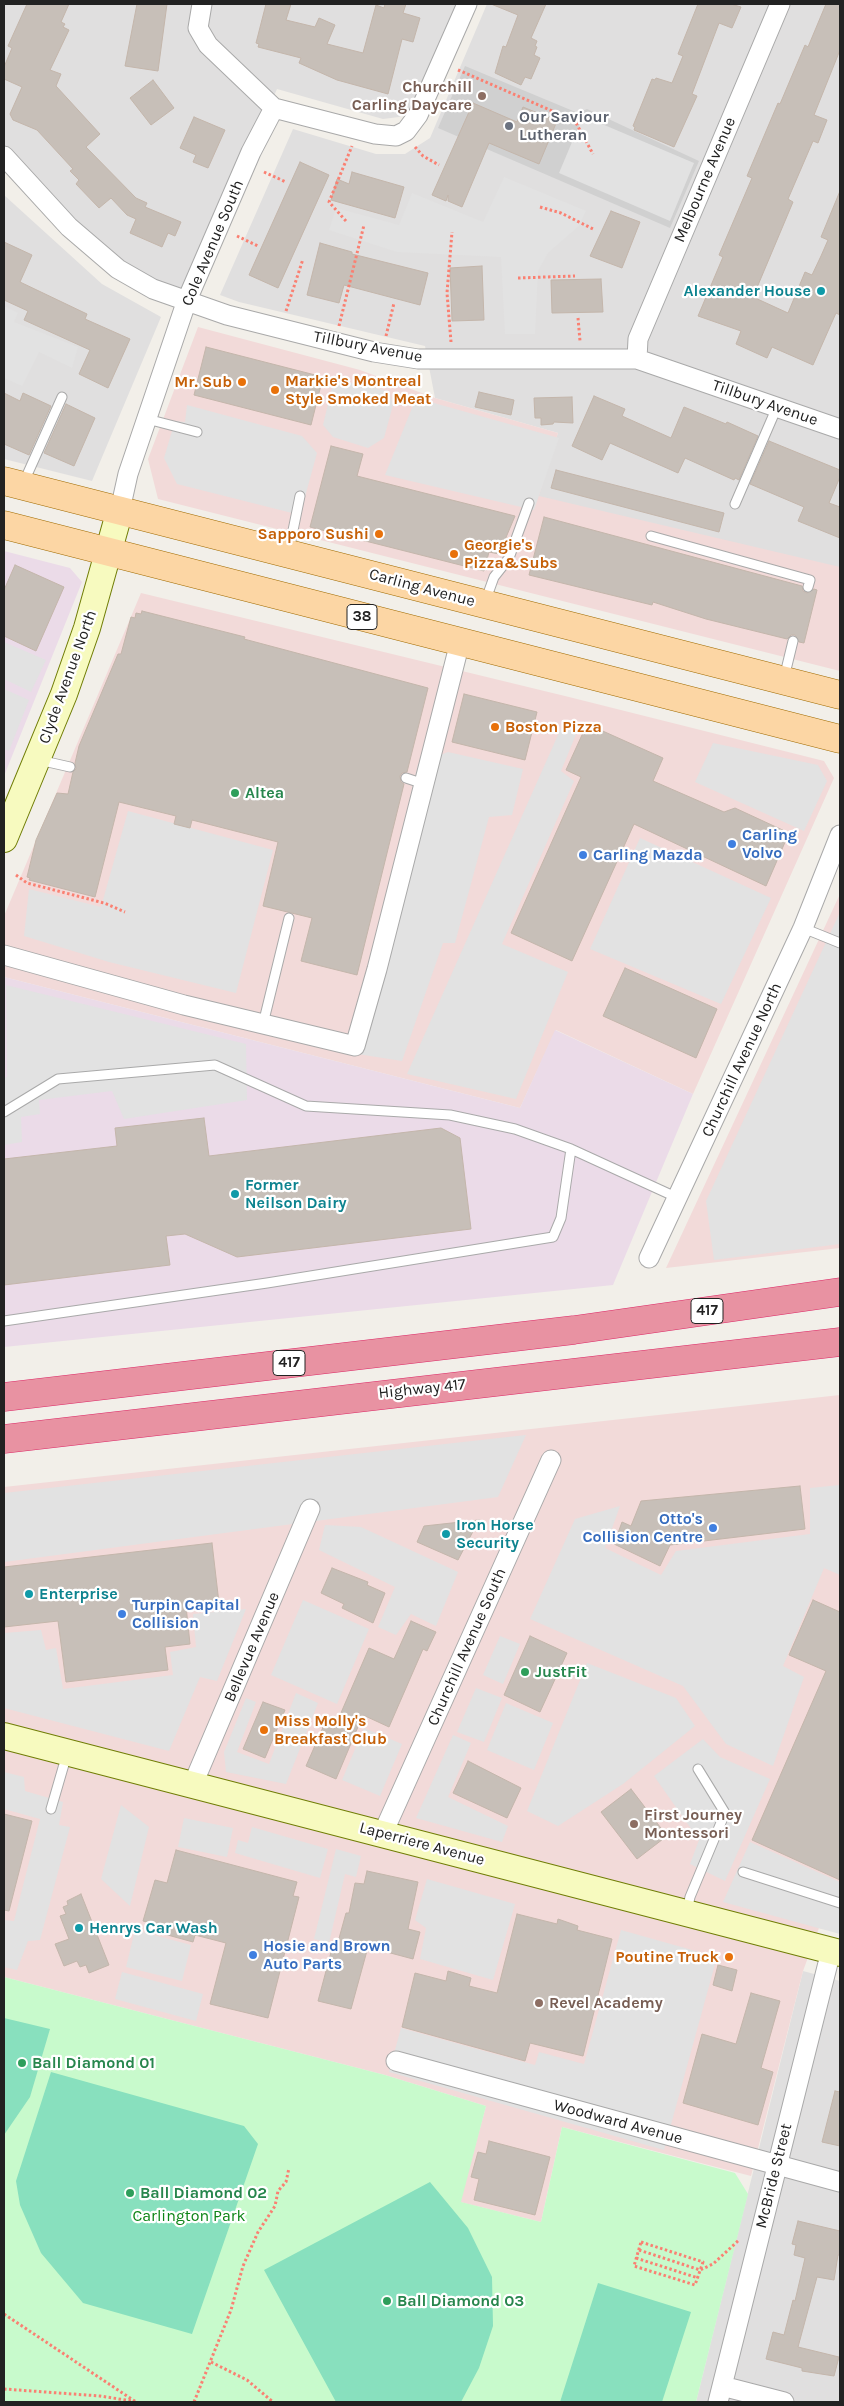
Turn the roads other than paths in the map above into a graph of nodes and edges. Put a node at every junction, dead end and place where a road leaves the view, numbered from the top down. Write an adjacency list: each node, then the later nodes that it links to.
1 (202, 4): 4 (street)
2 (467, 4): 4 (street)
3 (780, 4): 7 (street, Melbourne Avenue)
4 (274, 108): 6 (street, Cole Avenue South)
5 (4, 156): 6 (street, Tillbury Avenue)
6 (187, 300): 7 (street, Tillbury Avenue); 10 (street, Cole Avenue South)
7 (637, 359): 9 (street, Tillbury Avenue)
8 (62, 397): 13 (lane)
9 (777, 407): 11 (street, Tillbury Avenue); 16 (lane)
10 (147, 419): 12 (lane); 17 (street, Cole Avenue South)
11 (838, 422)
12 (197, 432)
13 (13, 483): 17 (main road, Carling Avenue)
14 (300, 496): 21 (lane)
15 (529, 503): 23 (lane)
16 (736, 504)
17 (120, 510): 20 (street, Clyde Avenue North); 21 (main road, Carling Avenue)
18 (4, 525): 20 (main road, 38)
19 (651, 536): 22 (lane)
20 (109, 552): 25 (main road, 38); 29 (street, Clyde Avenue North)
21 (288, 554): 23 (main road, Carling Avenue)
22 (808, 587)
23 (484, 604): 26 (main road, Carling Avenue)
24 (793, 641): 26 (lane)
25 (460, 642): 28 (main road, 38); 32 (street)
26 (783, 680): 27 (main road, Carling Avenue)
27 (840, 695)
28 (840, 739)
29 (37, 759): 30 (lane); 34 (street, Clyde Avenue North)
30 (70, 767)
31 (406, 778): 32 (lane)
32 (424, 784): 40 (street)
33 (840, 835): 35 (street, Churchill Avenue North)
34 (4, 839)
35 (836, 854): 37 (street, Churchill Avenue North)
36 (289, 918): 40 (lane)
37 (803, 928): 38 (lane); 43 (street, Churchill Avenue North)
38 (840, 943)
39 (4, 955): 40 (street)
40 (263, 1024)
41 (4, 1112): 42 (lane)
42 (571, 1149): 43 (lane); 46 (lane)
43 (678, 1198): 44 (street, Churchill Avenue North)
44 (649, 1258)
45 (840, 1292): 48 (highway, 417)
46 (4, 1321)
47 (840, 1342): 49 (highway, Highway 417)
48 (4, 1397)
49 (4, 1439)
50 (551, 1460): 57 (street, Churchill Avenue South)
51 (310, 1510): 55 (street, Bellevue Avenue)
52 (4, 1736): 53 (street, Laperriere Avenue)
53 (67, 1752): 55 (street, Laperriere Avenue); 56 (lane)
54 (698, 1769): 60 (lane)
55 (193, 1784): 57 (street, Laperriere Avenue)
56 (51, 1809)
57 (383, 1833): 60 (street, Laperriere Avenue)
58 (743, 1872): 59 (lane)
59 (840, 1903)
60 (686, 1913): 61 (street, Laperriere Avenue)
61 (836, 1952): 63 (street, McBride Street)
62 (396, 2061): 63 (street, Woodward Avenue)
63 (776, 2165): 64 (street, Woodward Avenue); 65 (street, McBride Street)
64 (839, 2182)
65 (720, 2394): 66 (street)
66 (782, 2402)

